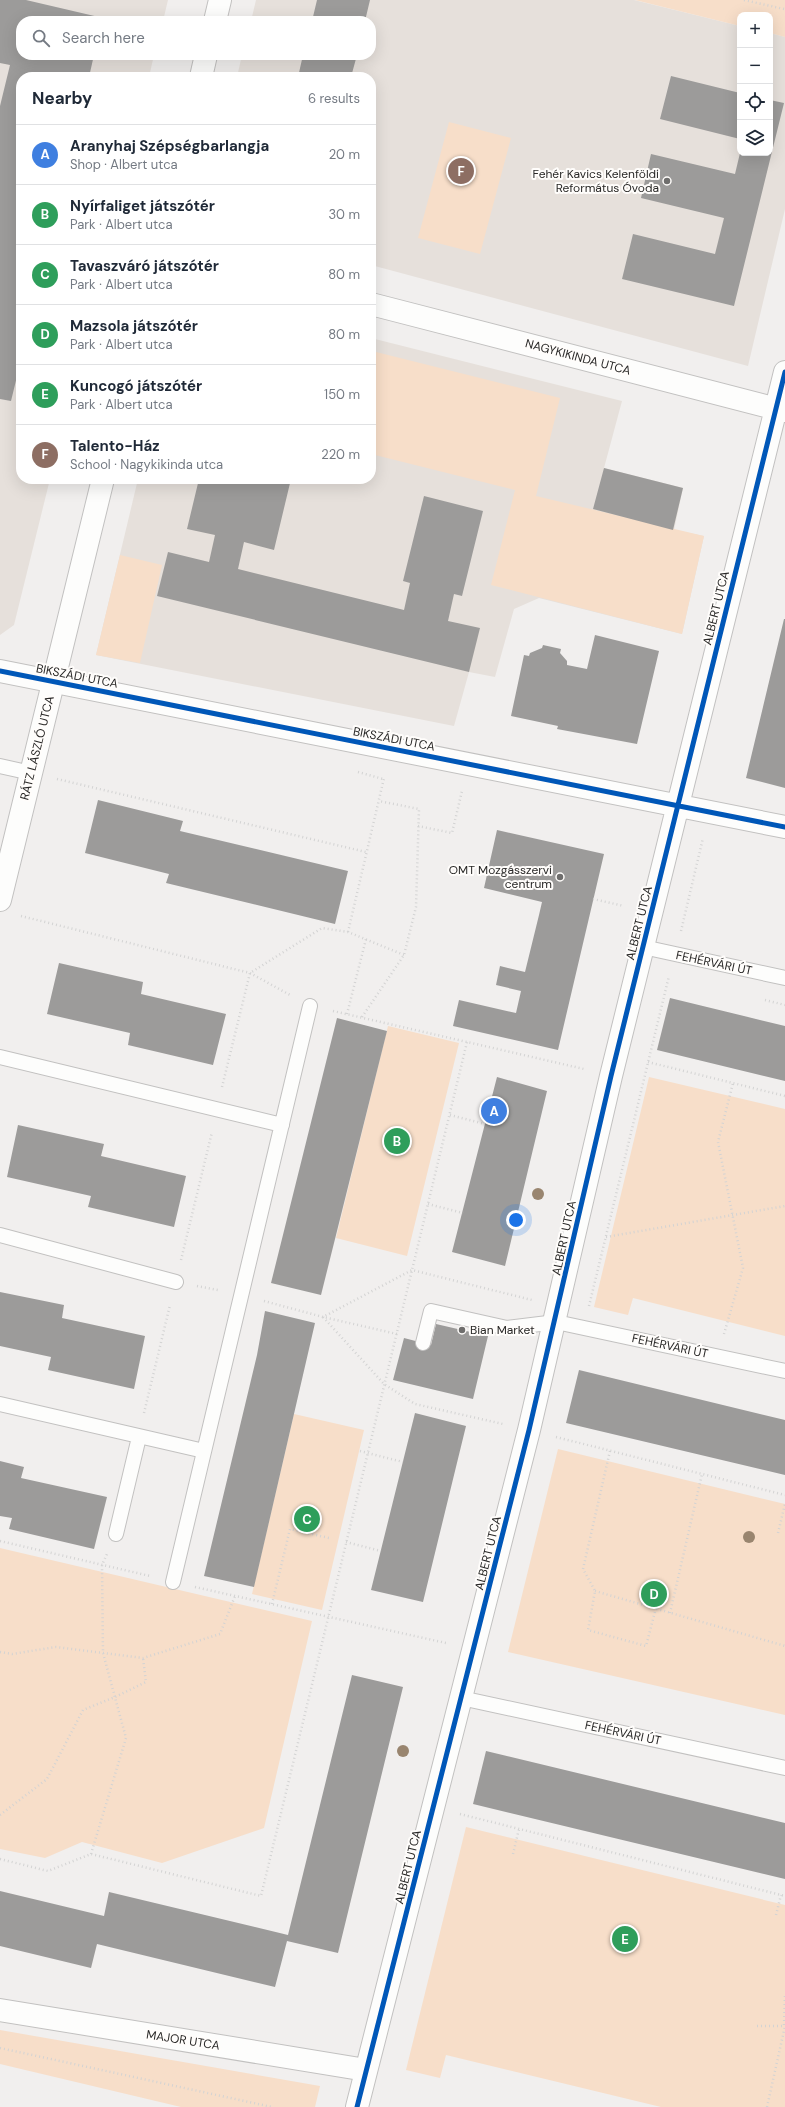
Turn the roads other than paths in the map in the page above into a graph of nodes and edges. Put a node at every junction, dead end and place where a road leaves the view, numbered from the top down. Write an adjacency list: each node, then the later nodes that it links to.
1 (220, 0): 2 (street)
2 (216, 16)
3 (205, 60): 4 (street)
4 (202, 72)
5 (376, 305): 7 (street, NAGYKIKINDA UTCA)
6 (785, 372): 7 (street, ALBERT UTCA)
7 (781, 410): 13 (street, ALBERT UTCA)
8 (102, 484): 10 (street, RÁTZ LÁSZLÓ UTCA)
9 (0, 671): 10 (street, BIKSZÁDI UTCA)
10 (53, 681): 12 (street, RÁTZ LÁSZLÓ UTCA); 13 (street, BIKSZÁDI UTCA)
11 (0, 766): 12 (lane)
12 (31, 773): 15 (street, RÁTZ LÁSZLÓ UTCA)
13 (677, 807): 14 (street, BIKSZÁDI UTCA); 16 (street, ALBERT UTCA)
14 (785, 827)
15 (0, 900)
16 (643, 947): 17 (lane, FEHÉRVÁRI ÚT); 23 (street, ALBERT UTCA)
17 (785, 978)
18 (310, 1006): 20 (lane)
19 (0, 1057): 20 (lane)
20 (282, 1125): 28 (lane)
21 (0, 1236): 22 (lane)
22 (176, 1282)
23 (556, 1322): 24 (lane, FEHÉRVÁRI ÚT); 25 (lane, FEHÉRVÁRI ÚT); 31 (street, ALBERT UTCA)
24 (423, 1343)
25 (785, 1371)
26 (0, 1404): 27 (lane)
27 (139, 1437): 28 (lane); 29 (lane)
28 (204, 1451): 30 (lane)
29 (116, 1534)
30 (173, 1582)
31 (461, 1698): 32 (lane, FEHÉRVÁRI ÚT); 34 (street, ALBERT UTCA)
32 (785, 1768)
33 (0, 2010): 34 (street, MAJOR UTCA)
34 (366, 2070): 35 (street, ALBERT UTCA)
35 (357, 2107)

